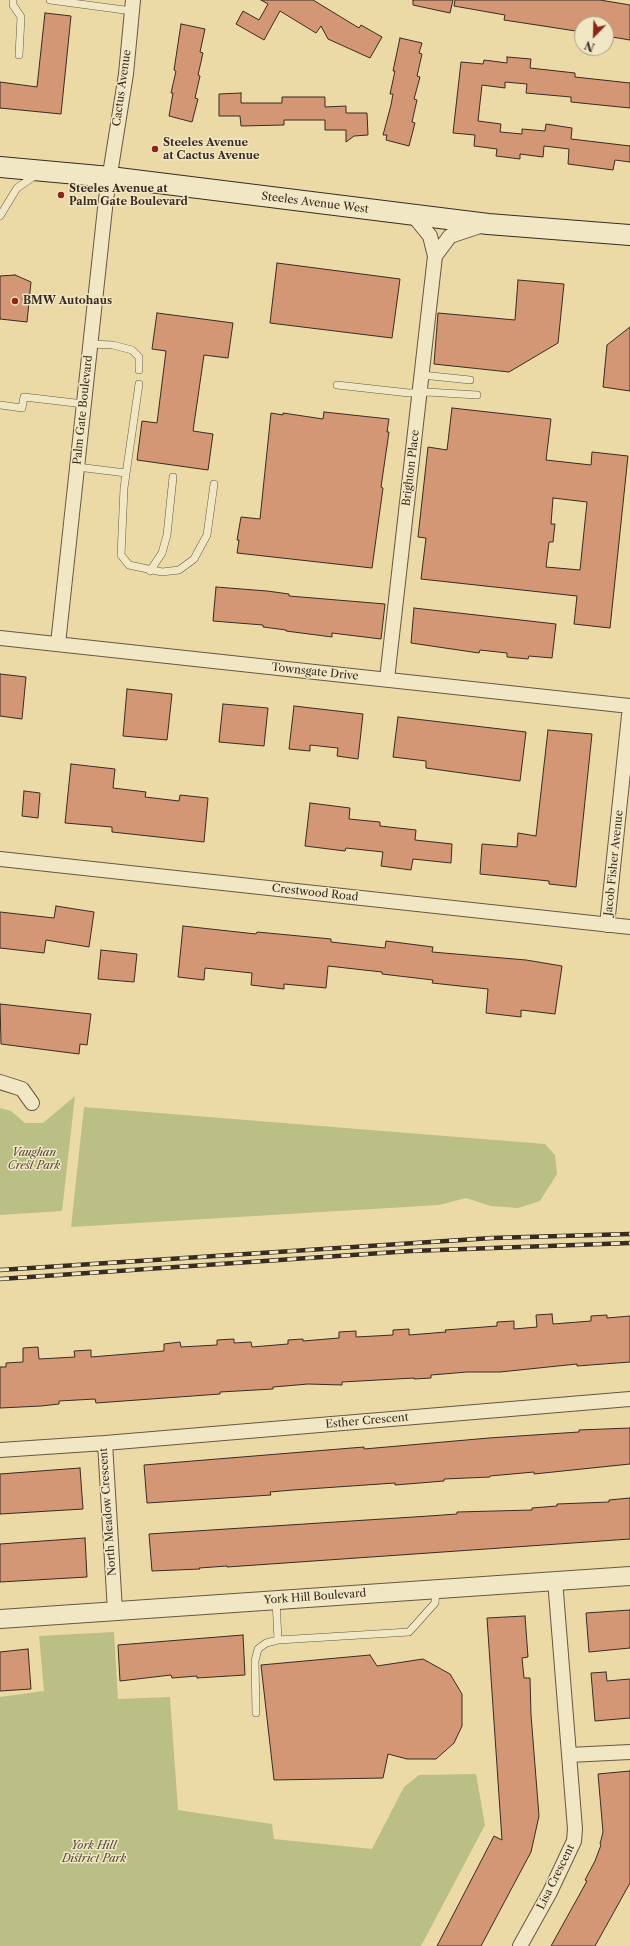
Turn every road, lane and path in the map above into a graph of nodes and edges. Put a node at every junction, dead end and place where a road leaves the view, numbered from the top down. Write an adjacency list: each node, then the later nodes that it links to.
1 (13, 0): 4 (lane)
2 (50, 0): 3 (lane)
3 (133, 5): 7 (street, Cactus Avenue)
4 (19, 55)
5 (0, 167): 6 (main road, Steeles Avenue West)
6 (44, 171): 7 (main road, Steeles Avenue West); 9 (lane)
7 (110, 176): 8 (main road, Steeles Avenue West); 13 (street, Palm Gate Boulevard)
8 (413, 215): 10 (main road, Steeles Avenue West); 12 (street, Brighton Place)
9 (0, 216)
10 (488, 224): 11 (main road, Steeles Avenue West); 12 (street)
11 (630, 235)
12 (435, 256): 15 (street, Brighton Place)
13 (90, 344): 14 (lane); 21 (street, Palm Gate Boulevard)
14 (139, 370)
15 (422, 375): 16 (lane); 19 (street, Brighton Place)
16 (470, 380)
17 (138, 384): 24 (lane)
18 (338, 385): 19 (lane)
19 (420, 392): 20 (lane); 30 (street, Brighton Place)
20 (477, 395)
21 (84, 404): 22 (lane); 23 (street, Palm Gate Boulevard)
22 (0, 405)
23 (77, 467): 24 (lane); 29 (street, Palm Gate Boulevard)
24 (126, 473): 27 (lane)
25 (172, 477): 27 (lane)
26 (214, 484): 27 (lane)
27 (150, 571)
28 (0, 638): 29 (street, Townsgate Drive)
29 (58, 644): 30 (street, Townsgate Drive)
30 (387, 680): 31 (street, Townsgate Drive)
31 (630, 706): 33 (street, Jacob Fisher Avenue)
32 (0, 859): 33 (street, Crestwood Road)
33 (607, 925): 34 (street, Crestwood Road)
34 (630, 927)
35 (0, 1082): 36 (street)
36 (32, 1103)
37 (630, 1399): 38 (street, Esther Crescent)
38 (105, 1443): 39 (street, North Meadow Crescent); 44 (street, North Meadow Crescent)
39 (0, 1450)
40 (630, 1576): 41 (street, York Hill Boulevard)
41 (555, 1580): 42 (street, York Hill Boulevard); 49 (street, Lisa Crescent)
42 (436, 1588): 43 (street, York Hill Boulevard); 46 (lane)
43 (276, 1600): 44 (street, York Hill Boulevard); 46 (lane)
44 (115, 1611): 45 (street, York Hill Boulevard)
45 (0, 1619)
46 (278, 1640): 47 (lane)
47 (256, 1713)
48 (630, 1752): 49 (street)
49 (569, 1755): 50 (street, Lisa Crescent)
50 (520, 1946)

